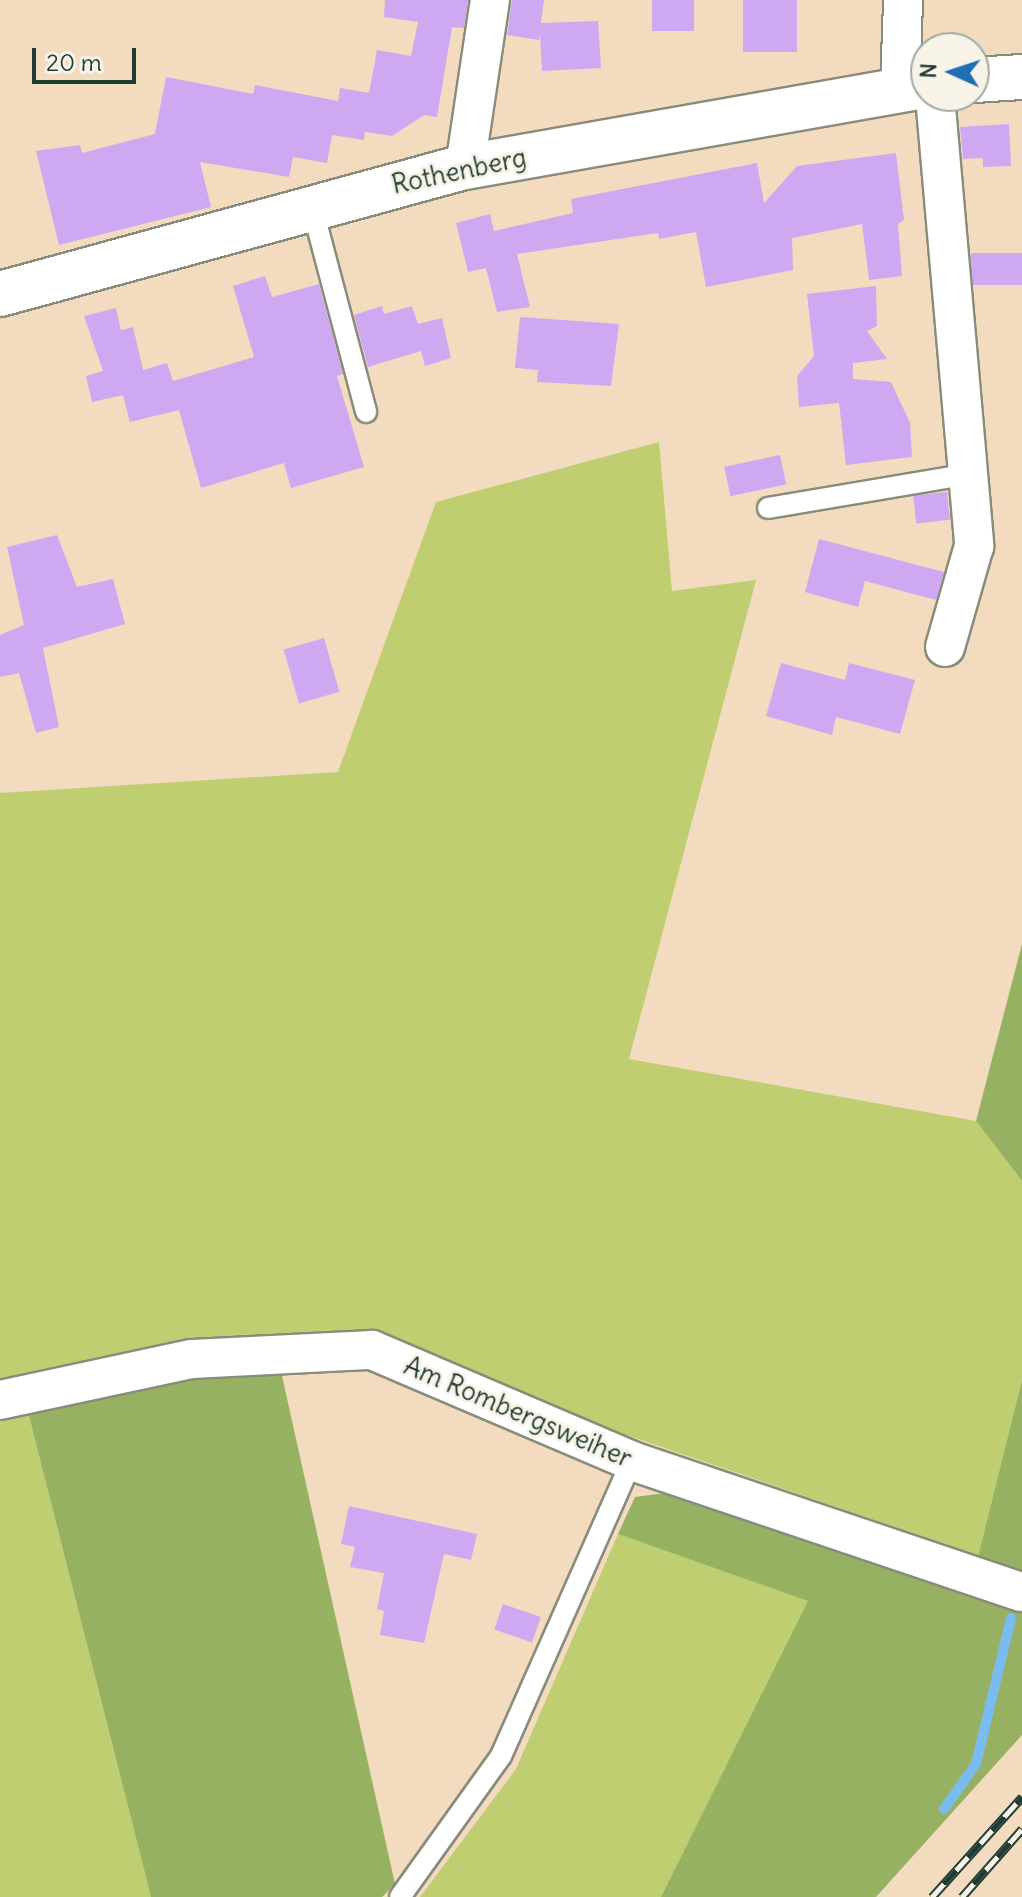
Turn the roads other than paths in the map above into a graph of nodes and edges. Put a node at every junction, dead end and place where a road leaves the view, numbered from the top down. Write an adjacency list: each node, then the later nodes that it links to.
1 (490, 0): 8 (street)
2 (903, 0): 3 (street)
3 (910, 37)
4 (1022, 77): 5 (street)
5 (990, 79)
6 (910, 92): 8 (street, Rothenberg)
7 (923, 112): 12 (street)
8 (465, 167): 9 (street, Rothenberg)
9 (312, 207): 10 (street, Rothenberg); 11 (lane)
10 (0, 294)
11 (366, 412)
12 (969, 474): 13 (lane); 14 (street)
13 (768, 508)
14 (945, 647)
15 (0, 1400): 16 (street, Am Rombergsweiher)
16 (632, 1461): 17 (street, Am Rombergsweiher); 18 (lane)
17 (1022, 1592)
18 (400, 1897)

